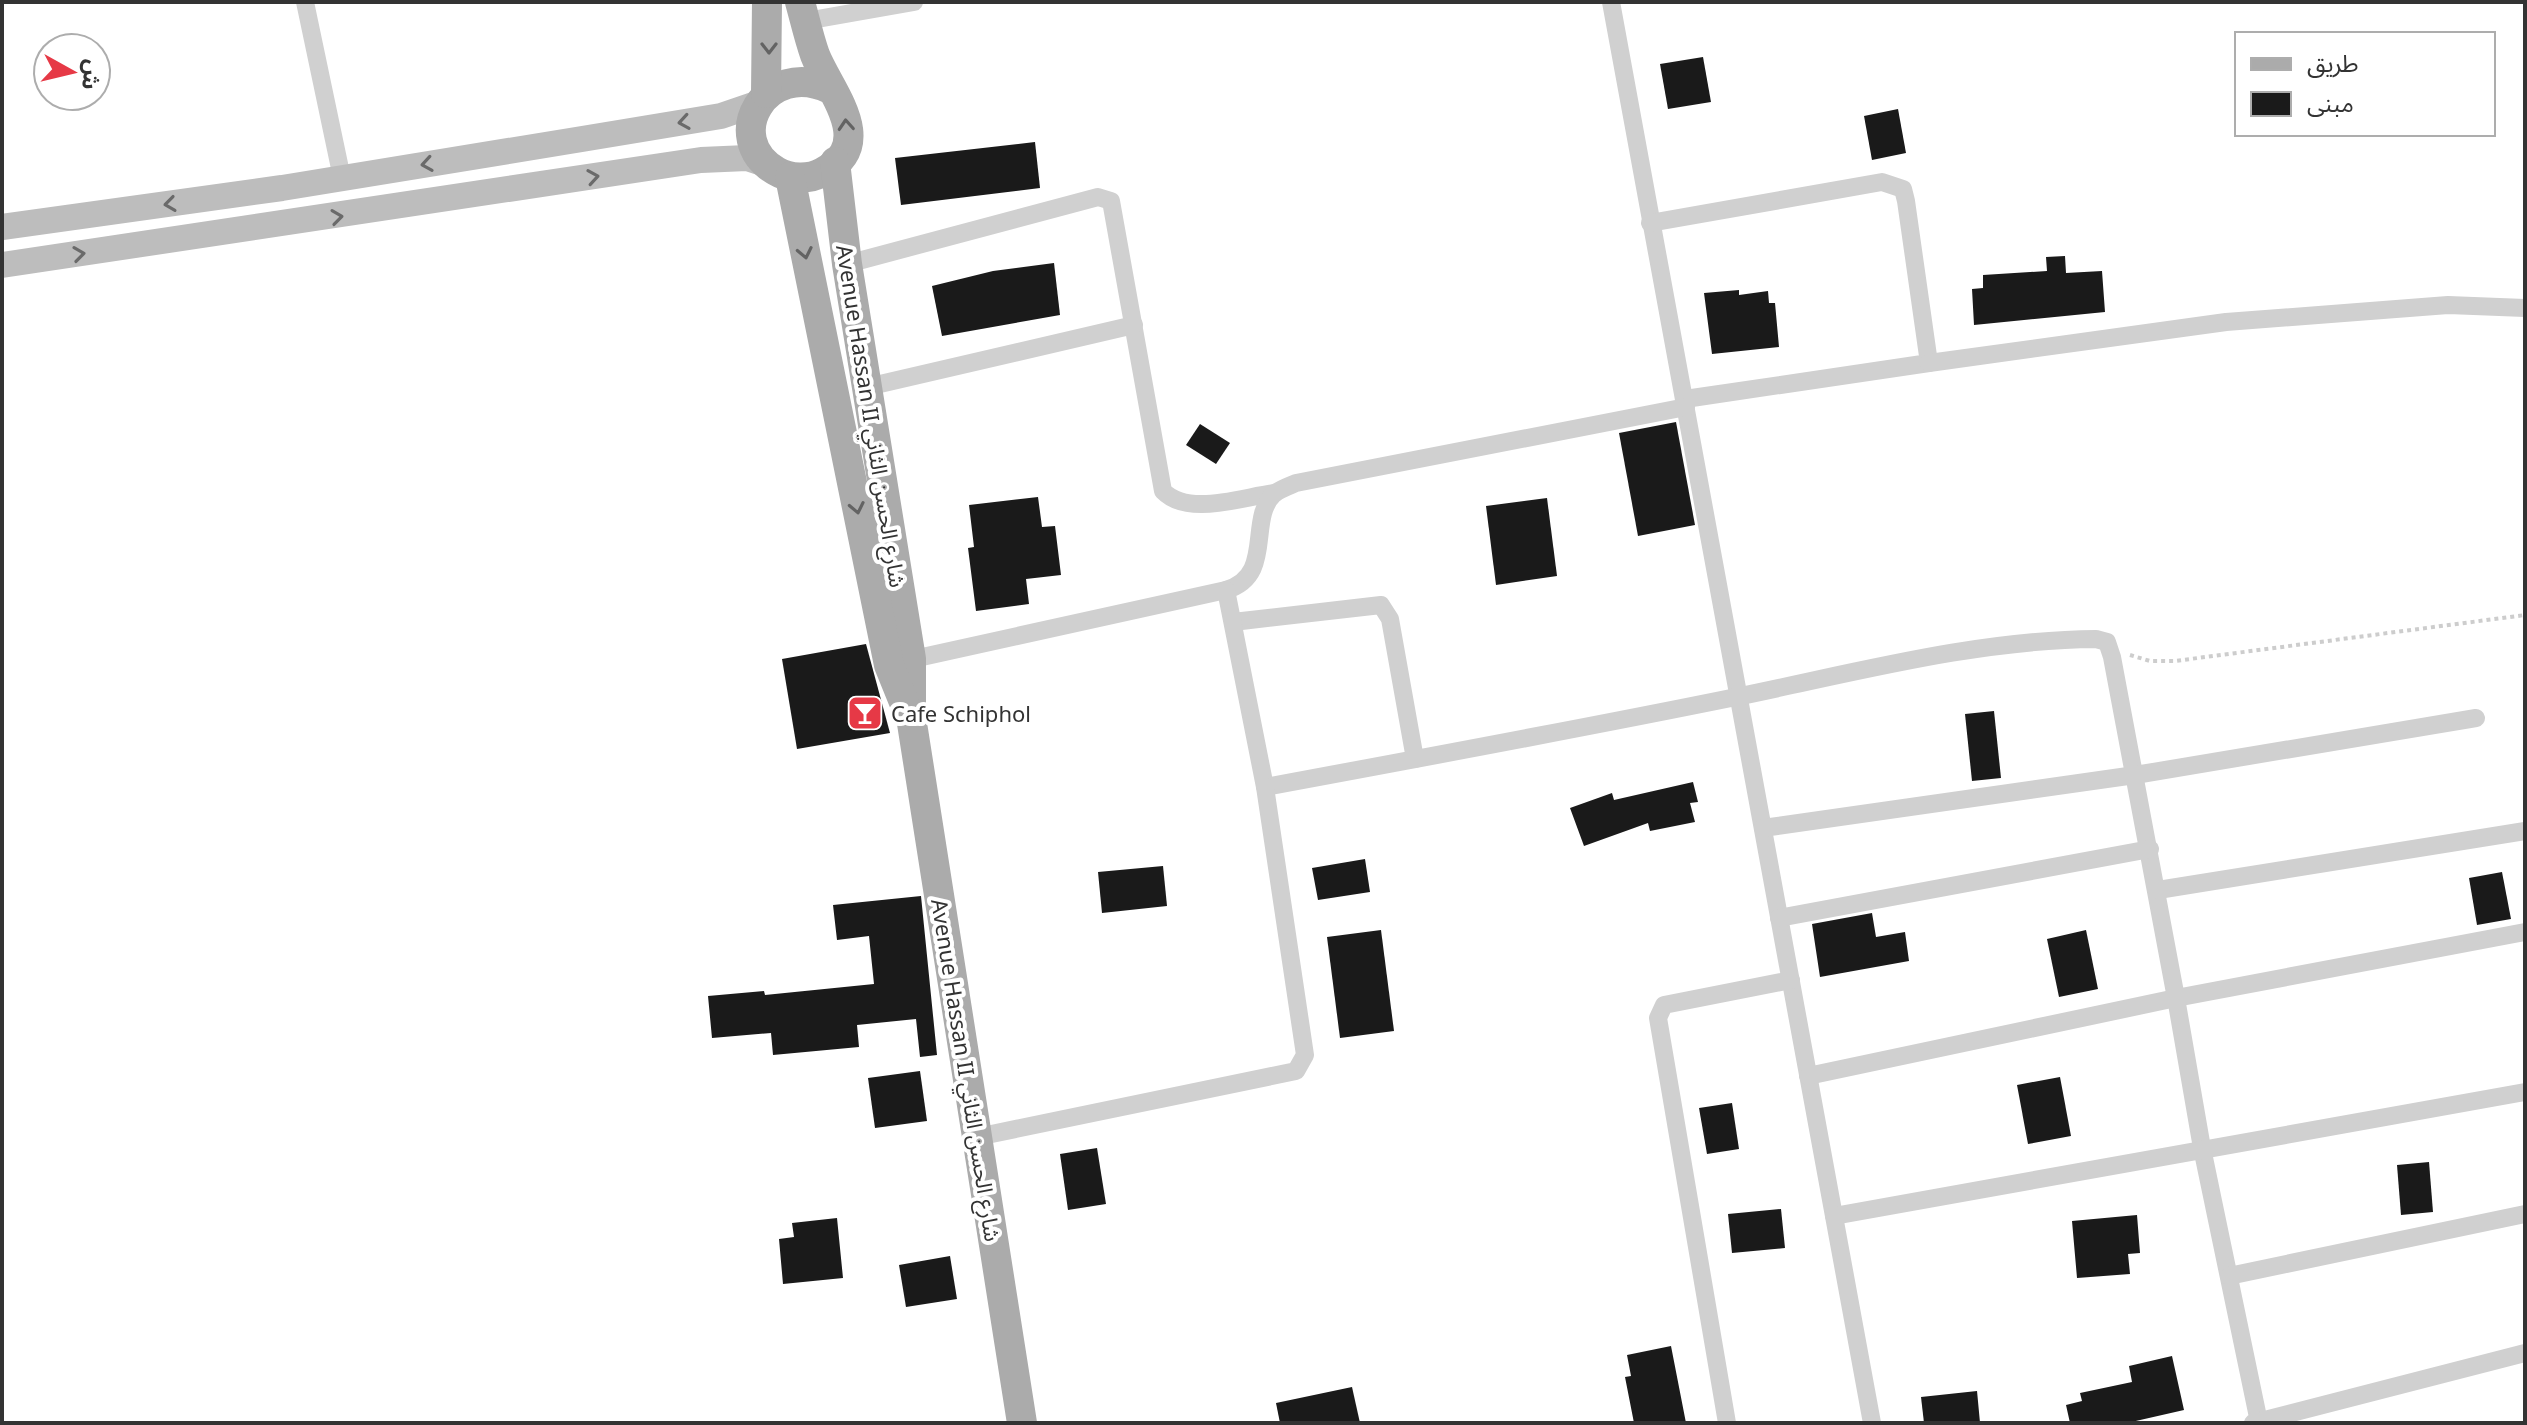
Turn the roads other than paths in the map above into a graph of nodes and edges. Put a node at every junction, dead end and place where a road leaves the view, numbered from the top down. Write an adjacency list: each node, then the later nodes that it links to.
1 (305, 2): 10 (street)
2 (767, 2): 7 (main road, one-way to 7)
3 (914, 2): 5 (street)
4 (1611, 2): 11 (street)
5 (803, 12): 6 (main road)
6 (830, 89): 7 (main road); 8 (main road, one-way to 6)
7 (762, 98): 9 (main road); 10 (street, one-way to 10)
8 (835, 162): 9 (main road); 13 (main road, Avenue Hassan II شارع الحسن الثاني)
9 (779, 171): 14 (street, one-way to 9); 23 (main road, Avenue Hassan II شارع الحسن الثاني, one-way to 23)
10 (342, 178): 12 (street, one-way to 12)
11 (1650, 223): 17 (street); 19 (street)
12 (2, 227)
13 (847, 264): 16 (street); 18 (main road, Avenue Hassan II شارع الحسن الثاني)
14 (2, 265)
15 (2525, 308): 17 (street)
16 (1134, 325): 18 (street); 20 (street)
17 (1929, 363): 19 (street)
18 (867, 387): 23 (main road, Avenue Hassan II شارع الحسن الثاني)
19 (1685, 403): 20 (street); 24 (street)
20 (1275, 493): 21 (street)
21 (1226, 590): 22 (street); 23 (street)
22 (1233, 622): 26 (street); 28 (street)
23 (900, 662): 39 (main road, Avenue Hassan II شارع الحسن الثاني)
24 (1739, 696): 26 (street); 27 (street); 29 (street)
25 (2476, 718): 27 (street)
26 (1415, 759): 28 (street)
27 (2135, 775): 29 (street); 31 (street)
28 (1265, 787): 39 (street)
29 (1763, 828): 33 (street)
30 (2525, 831): 32 (street)
31 (2150, 849): 32 (street); 33 (street)
32 (2158, 890): 36 (street)
33 (1779, 918): 35 (street)
34 (2525, 932): 36 (street)
35 (1791, 980): 37 (street); 47 (street)
36 (2176, 998): 37 (street); 40 (street)
37 (1808, 1076): 42 (street)
38 (2525, 1092): 40 (street)
39 (977, 1137): 46 (main road, Avenue Hassan II شارع الحسن الثاني)
40 (2202, 1148): 42 (street); 43 (street)
41 (2525, 1214): 43 (street)
42 (1834, 1216): 48 (street)
43 (2229, 1276): 45 (street)
44 (2525, 1353): 45 (street)
45 (2256, 1422)
46 (1022, 1423)
47 (1727, 1423)
48 (1872, 1423)

